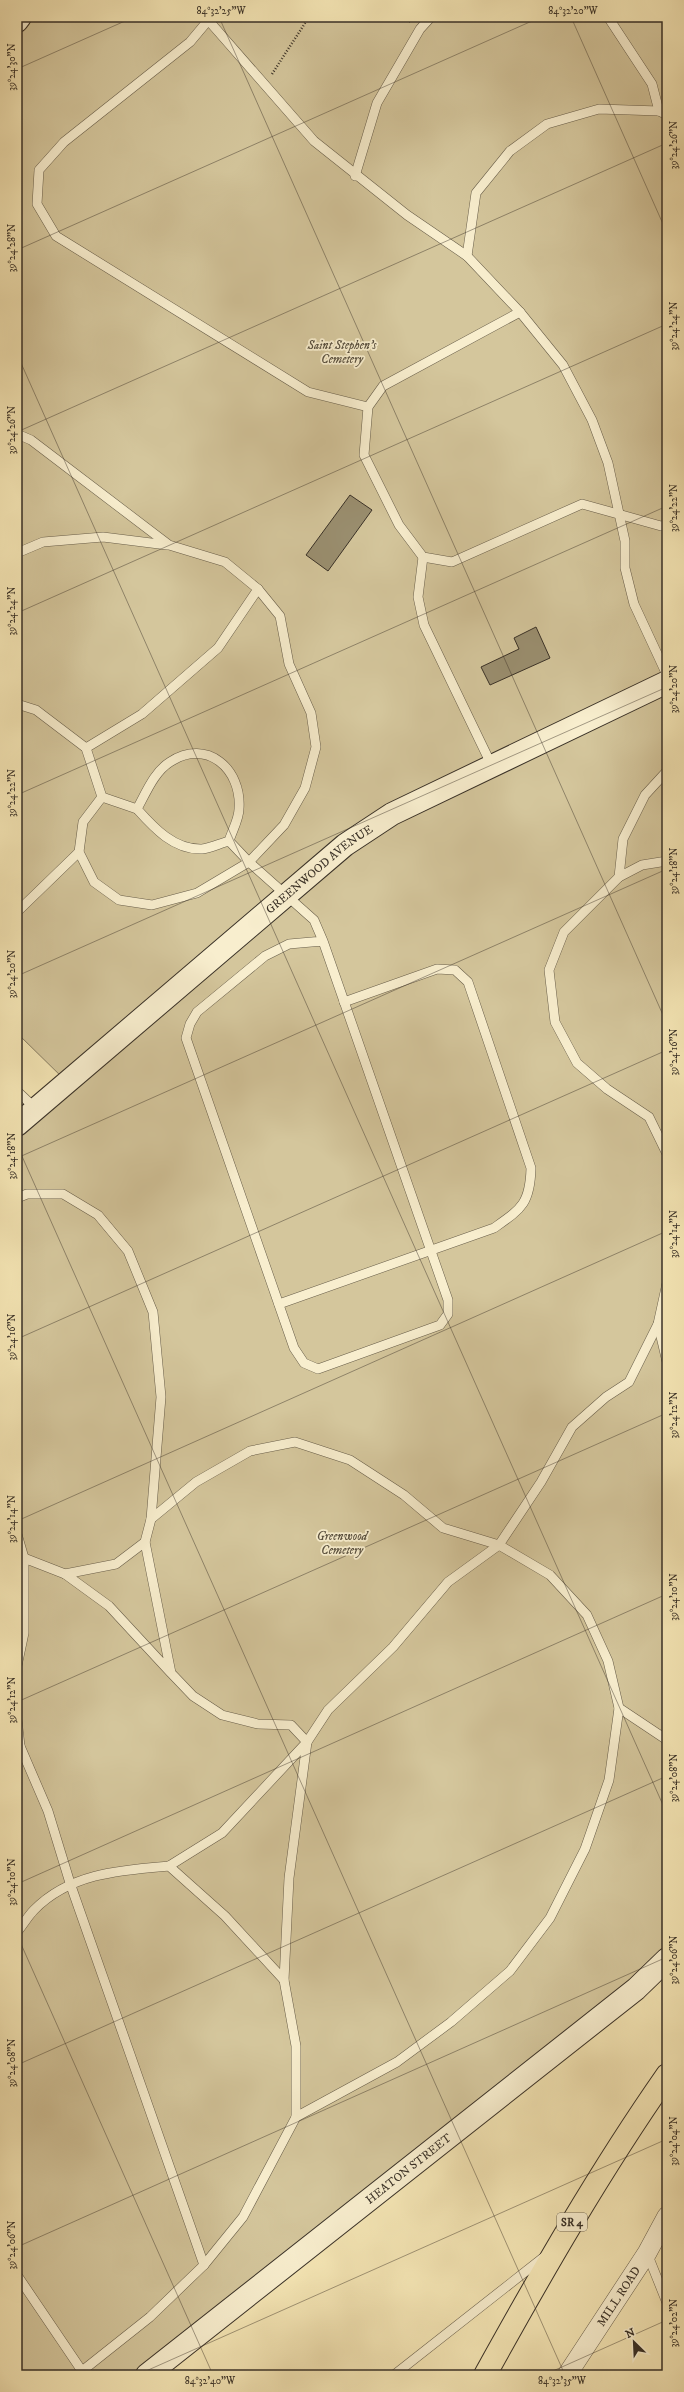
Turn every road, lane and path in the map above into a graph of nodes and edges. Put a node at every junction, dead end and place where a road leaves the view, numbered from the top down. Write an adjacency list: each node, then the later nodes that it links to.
1 (20, 17): 6 (street)
2 (309, 17): 7 (path)
3 (431, 17): 9 (lane)
4 (608, 17): 8 (lane)
5 (210, 19): 7 (lane); 12 (lane)
6 (17, 21)
7 (265, 84): 9 (lane)
8 (663, 113): 10 (lane)
9 (356, 176): 10 (lane)
10 (467, 256): 11 (lane)
11 (520, 312): 12 (lane); 14 (lane)
12 (368, 407): 18 (lane)
13 (17, 434): 16 (lane)
14 (619, 514): 15 (lane); 18 (lane); 20 (lane)
15 (667, 525)
16 (169, 545): 17 (lane); 19 (lane)
17 (17, 553)
18 (423, 557): 24 (lane)
19 (258, 589): 23 (lane); 31 (lane)
20 (667, 675)
21 (667, 682): 24 (street, GREENWOOD AVENUE)
22 (17, 704): 23 (lane)
23 (86, 748): 26 (lane)
24 (492, 766): 33 (street, GREENWOOD AVENUE)
25 (667, 771): 32 (lane)
26 (102, 797): 27 (lane); 29 (lane)
27 (137, 809): 28 (lane); 28 (lane)
28 (229, 841): 31 (lane)
29 (79, 852): 31 (lane); 34 (lane)
30 (667, 861): 32 (lane)
31 (249, 862): 33 (lane)
32 (619, 877): 40 (lane)
33 (287, 895): 35 (lane); 38 (street, GREENWOOD AVENUE)
34 (19, 909)
35 (323, 942): 36 (lane); 44 (lane)
36 (344, 1002): 42 (lane); 42 (lane)
37 (17, 1091): 38 (lane)
38 (36, 1109): 39 (street, GREENWOOD AVENUE)
39 (17, 1125)
40 (667, 1154)
41 (17, 1198): 47 (lane)
42 (431, 1250): 44 (lane); 44 (lane)
43 (667, 1283): 45 (lane)
44 (279, 1304)
45 (658, 1324): 46 (lane); 50 (lane)
46 (667, 1362)
47 (151, 1519): 49 (lane); 50 (lane)
48 (17, 1534): 51 (lane)
49 (145, 1542): 52 (lane); 54 (lane)
50 (499, 1545): 55 (lane); 58 (lane)
51 (24, 1558): 52 (lane); 53 (lane)
52 (65, 1574): 54 (lane)
53 (17, 1666)
54 (171, 1673): 58 (lane)
55 (620, 1708): 57 (lane); 66 (lane)
56 (17, 1719): 59 (lane)
57 (667, 1740)
58 (307, 1742): 60 (lane); 64 (lane)
59 (18, 1746): 61 (lane)
60 (169, 1866): 61 (lane); 64 (lane)
61 (70, 1883): 62 (lane); 70 (lane)
62 (17, 1932)
63 (667, 1959): 74 (street, HEATON STREET)
64 (284, 1980): 66 (lane)
65 (667, 2075): 68 (highway, SR 4)
66 (296, 2117): 70 (lane)
67 (667, 2216): 69 (street, MILL ROAD)
68 (556, 2248): 75 (lane); 76 (highway, SR 4)
69 (647, 2253): 72 (lane); 77 (street, MILL ROAD)
70 (204, 2265): 73 (lane)
71 (17, 2276): 73 (lane)
72 (667, 2303)
73 (80, 2373)
74 (147, 2375)
75 (394, 2375)
76 (485, 2375)
77 (566, 2375)

